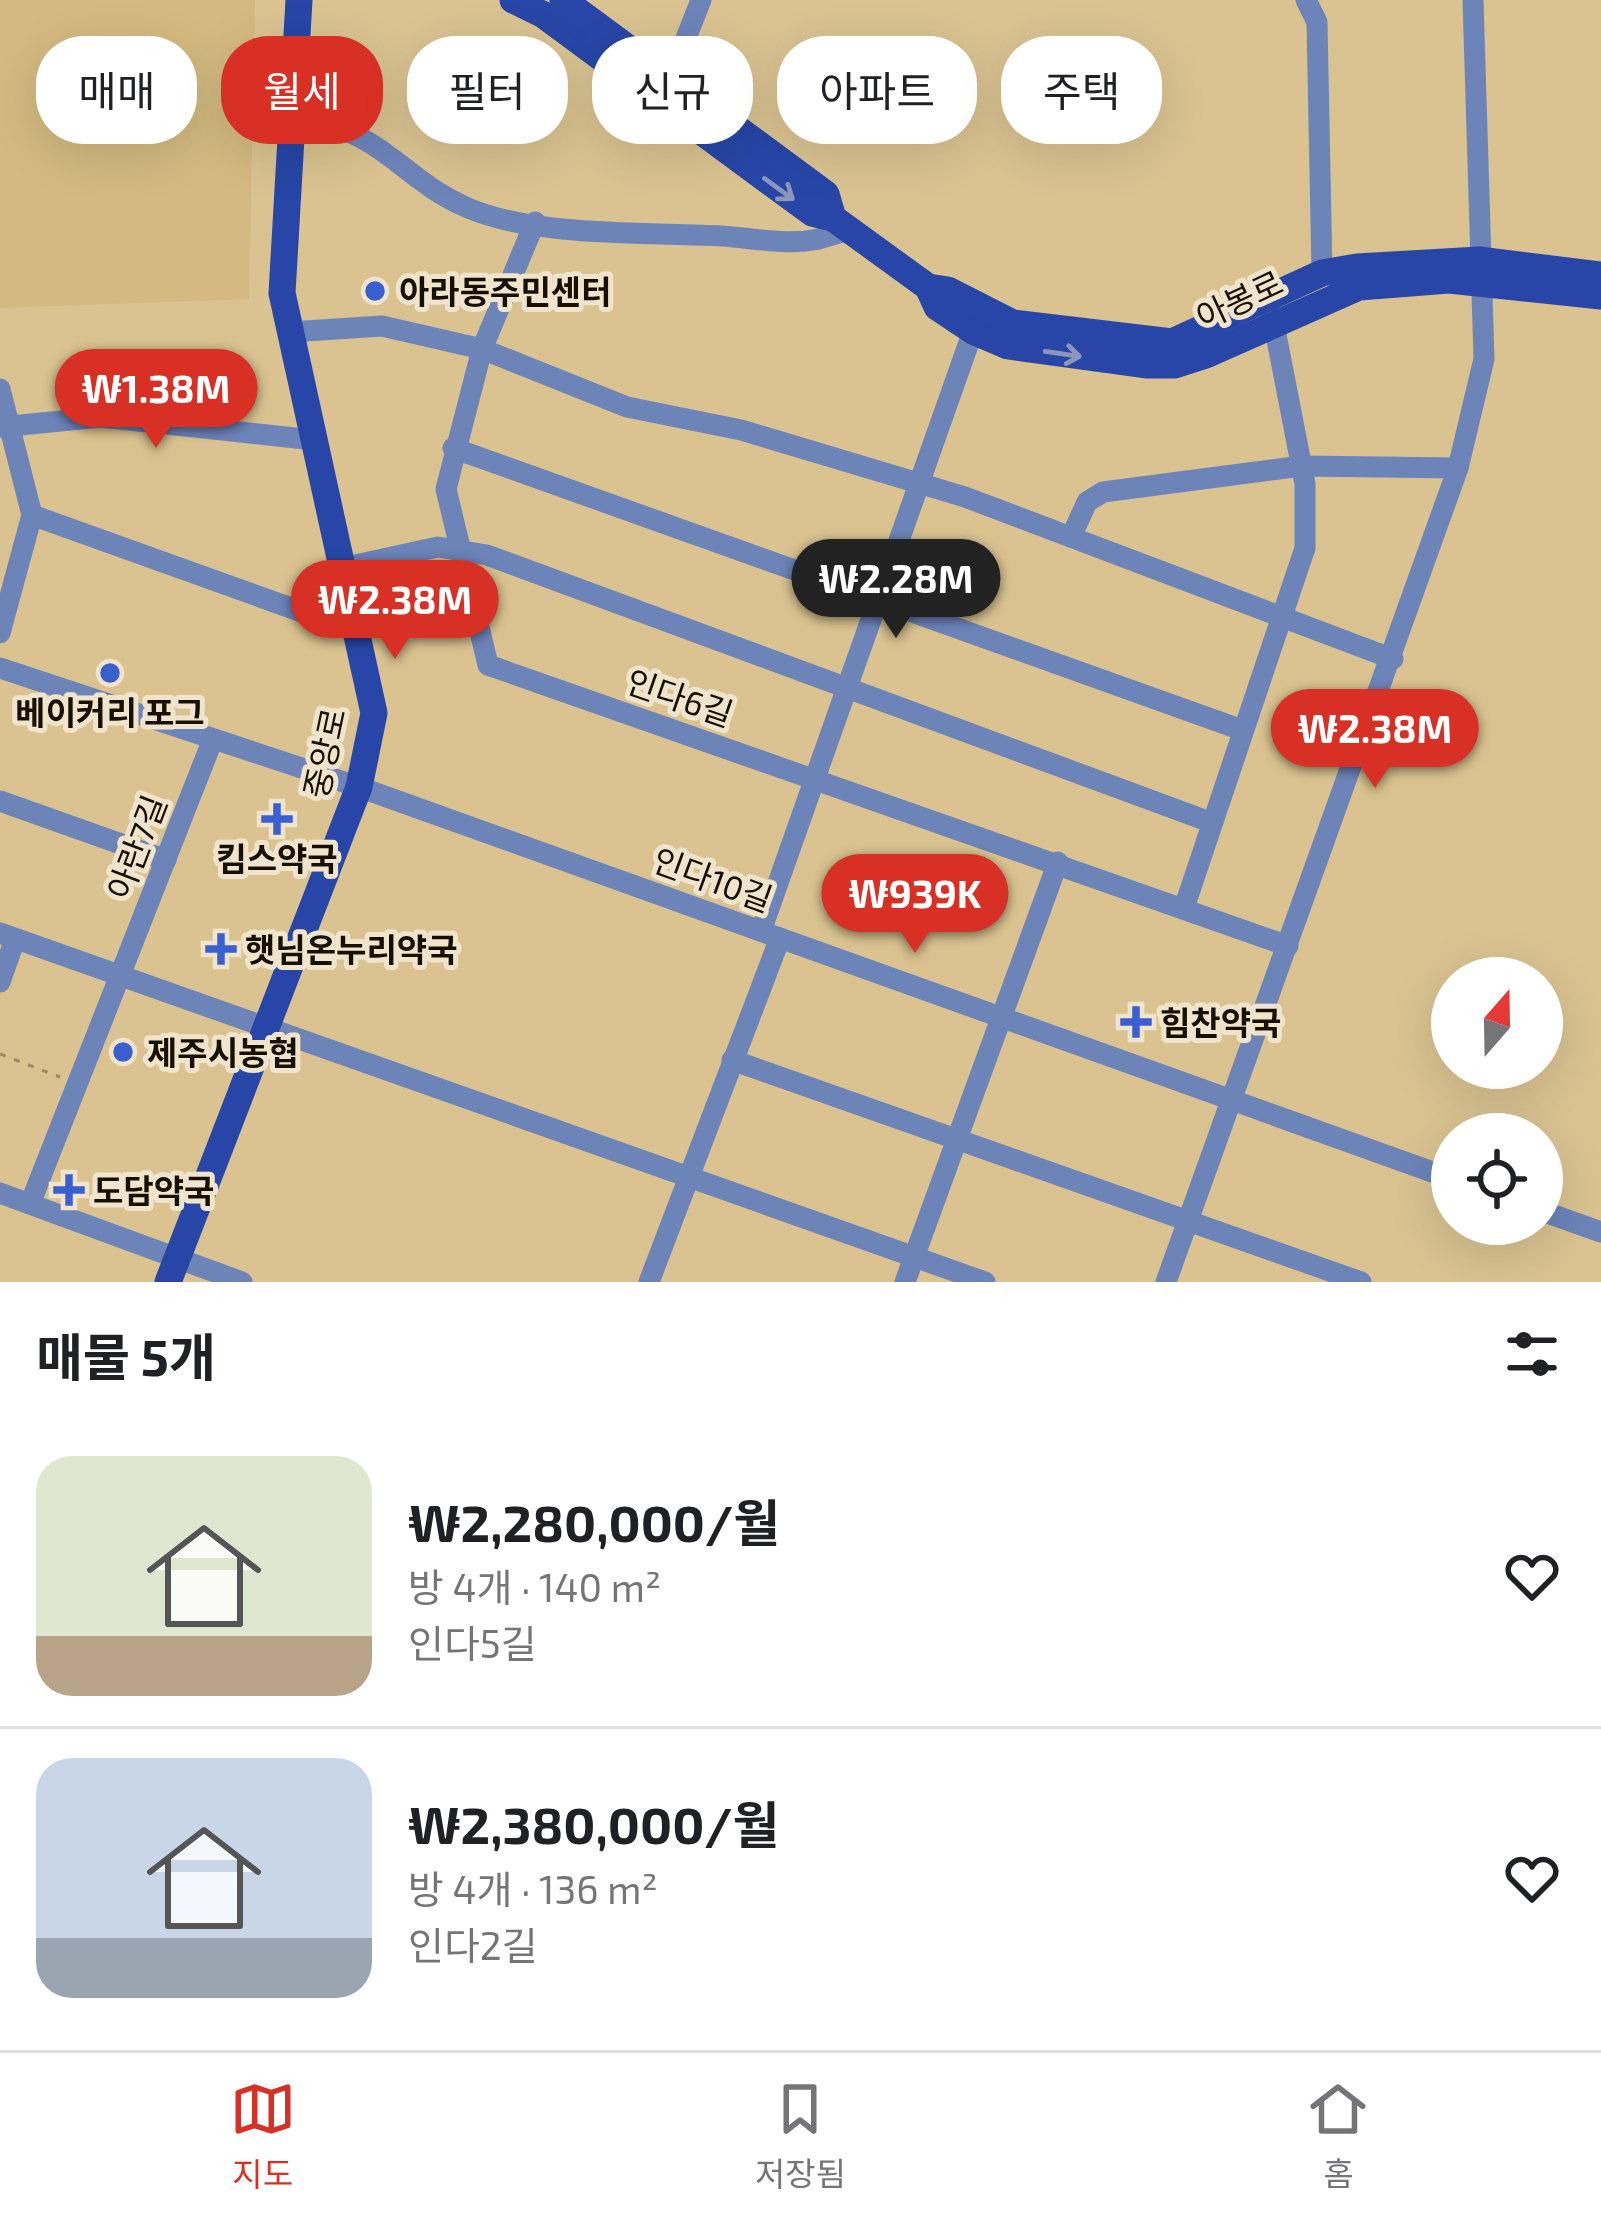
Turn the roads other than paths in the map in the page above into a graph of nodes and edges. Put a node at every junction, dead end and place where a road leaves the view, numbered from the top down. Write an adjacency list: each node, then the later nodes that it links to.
1 (298, 0): 7 (main road, 중앙로)
2 (513, 0): 14 (main road, 아봉로, one-way to 14)
3 (563, 0): 8 (main road, 아봉로)
4 (700, 0): 9 (street)
5 (1306, 0): 16 (street)
6 (1472, 0): 15 (street)
7 (296, 36)
8 (612, 36)
9 (686, 36)
10 (753, 140): 14 (main road, 아봉로)
11 (291, 144): 22 (main road, 중앙로)
12 (377, 144): 13 (street)
13 (535, 222): 14 (street); 23 (street, 인다6길)
14 (841, 224): 18 (main road, 아봉로)
15 (1479, 271): 16 (main road, 아봉로); 17 (main road, 아봉로); 19 (main road, 아봉로); 20 (main road, 아봉로); 29 (street)
16 (1322, 273): 20 (main road, 아봉로)
17 (1601, 275)
18 (928, 287): 20 (main road, 아봉로); 21 (main road, 아봉로)
19 (1601, 296)
20 (1270, 310): 21 (main road, 아봉로, one-way to 20); 28 (street)
21 (974, 331): 30 (street)
22 (290, 332): 23 (street); 26 (main road, 중앙로)
23 (482, 349): 27 (street, 인다6길); 30 (street)
24 (0, 388): 25 (street)
25 (6, 427): 26 (street); 31 (street)
26 (314, 440): 34 (main road, 중앙로)
27 (453, 448): 33 (street, 인다6길); 35 (street)
28 (1302, 466): 29 (street); 32 (street); 36 (street)
29 (1458, 468): 39 (street)
30 (923, 485): 32 (street); 35 (street)
31 (32, 515): 37 (street); 38 (street)
32 (1071, 537): 36 (street)
33 (459, 550): 34 (street); 41 (street); 44 (street, 인다6길)
34 (346, 567): 37 (main road, 중앙로)
35 (880, 604): 41 (street); 42 (street)
36 (1282, 617): 39 (street); 42 (street)
37 (355, 631): 45 (main road, 중앙로)
38 (0, 633)
39 (1394, 659): 53 (street)
40 (0, 668): 43 (street)
41 (848, 690): 44 (street); 47 (street)
42 (1242, 730): 47 (street)
43 (213, 739): 45 (street); 48 (street, 아란7길)
44 (816, 780): 49 (street, 인다6길); 51 (street)
45 (359, 787): 51 (street, 인다10길); 57 (main road, 중앙로)
46 (0, 801): 48 (street)
47 (1210, 822): 50 (street)
48 (166, 860): 54 (street, 아란7길)
49 (1058, 862): 50 (street, 인다6길); 56 (street)
50 (1184, 908): 53 (street, 인다6길)
51 (771, 934): 56 (street, 인다10길); 58 (street)
52 (8, 936): 54 (street); 55 (street)
53 (1288, 946): 59 (street)
54 (119, 979): 57 (street); 64 (street, 아란7길)
55 (0, 982)
56 (1003, 1017): 59 (street, 인다10길); 60 (street)
57 (264, 1029): 62 (street); 69 (main road, 중앙로)
58 (732, 1060): 60 (street); 62 (street)
59 (1232, 1100): 61 (street, 인다10길); 66 (street)
60 (958, 1140): 66 (street); 68 (street)
61 (1431, 1171)
62 (687, 1174): 68 (street); 71 (street)
63 (0, 1193): 64 (street)
64 (30, 1204): 69 (street)
65 (1563, 1218): 67 (street)
66 (1189, 1220): 74 (street); 75 (street)
67 (1601, 1232)
68 (914, 1257): 72 (street); 73 (street)
69 (172, 1269): 70 (street)
70 (242, 1282)
71 (649, 1282)
72 (905, 1282)
73 (985, 1282)
74 (1166, 1282)
75 (1361, 1282)

